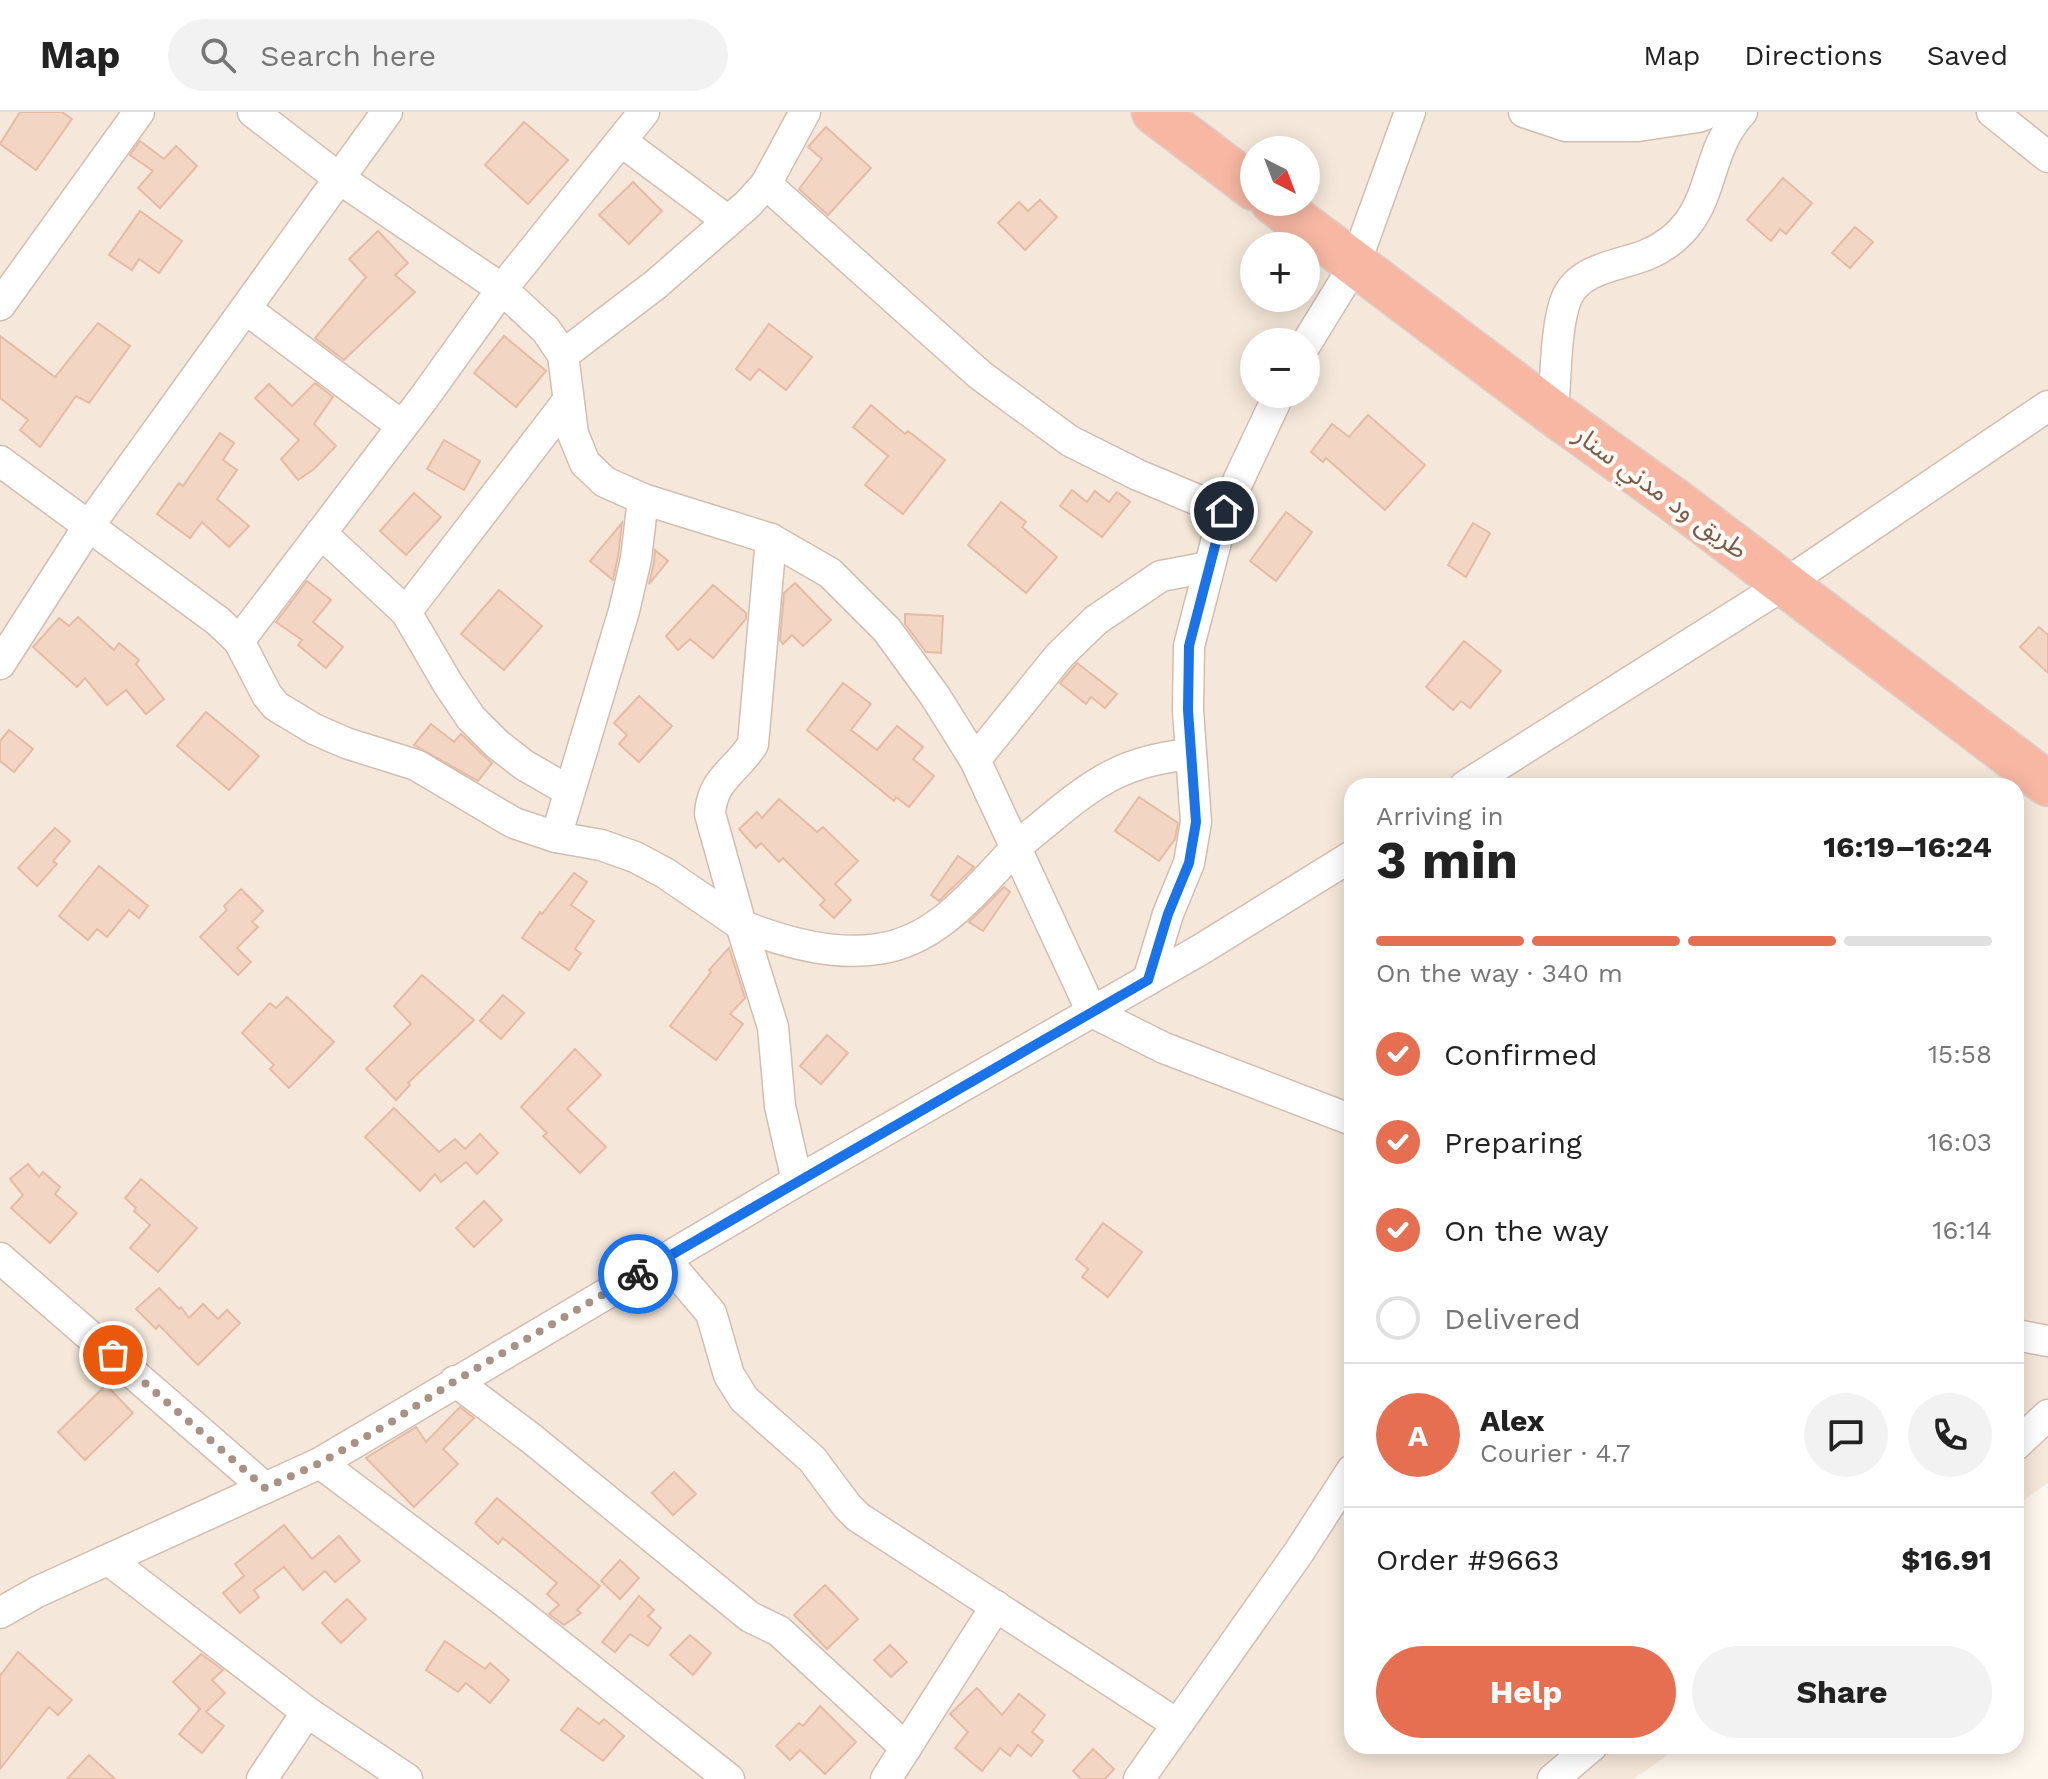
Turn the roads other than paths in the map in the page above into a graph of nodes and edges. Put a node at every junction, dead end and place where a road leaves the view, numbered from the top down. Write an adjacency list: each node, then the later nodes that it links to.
1 (139, 112): 21 (street)
2 (253, 112): 15 (street)
3 (387, 112): 15 (street)
4 (644, 112): 12 (street)
5 (805, 112): 16 (street)
6 (1154, 112): 14 (highway)
7 (1410, 112): 19 (street)
8 (1524, 112): 9 (street)
9 (1711, 112)
10 (1742, 112): 28 (street)
11 (2005, 116): 13 (street)
12 (621, 141): 18 (street); 20 (street)
13 (2048, 157)
14 (1240, 177)
15 (340, 179): 20 (street); 22 (street)
16 (766, 184): 18 (street); 32 (street)
17 (1292, 216): 19 (highway, طريق ود مدني سنار)
18 (728, 221): 24 (street)
19 (1355, 264): 23 (street); 28 (highway, طريق ود مدني سنار)
20 (502, 289): 24 (street); 29 (street)
21 (0, 305)
22 (246, 309): 29 (street); 33 (street)
23 (1316, 328)
24 (563, 355): 25 (street)
25 (567, 402): 31 (street); 38 (street)
26 (2048, 406): 37 (street)
27 (1272, 408): 32 (street)
28 (1553, 413): 37 (highway, طريق ود مدني سنار)
29 (402, 426): 34 (street)
30 (0, 461): 33 (street)
31 (643, 499): 35 (street); 45 (street)
32 (1224, 511): 36 (street)
33 (88, 527): 39 (street); 40 (street)
34 (321, 533): 38 (street); 39 (street)
35 (771, 539): 42 (street); 49 (street)
36 (1209, 567): 41 (street); 42 (street)
37 (1785, 584): 43 (street); 44 (highway, طريق ود مدني سنار)
38 (406, 612): 45 (street)
39 (239, 641): 46 (street)
40 (0, 664)
41 (1191, 754): 47 (street); 50 (street)
42 (975, 760): 47 (street)
43 (1478, 778)
44 (2048, 784)
45 (569, 791): 46 (street)
46 (556, 837): 49 (street)
47 (1016, 848): 49 (street); 51 (street)
48 (1344, 861): 50 (street)
49 (741, 925): 53 (street)
50 (1148, 980): 51 (street)
51 (1092, 1012): 52 (street); 53 (street)
52 (1344, 1117)
53 (797, 1181): 55 (street)
54 (0, 1258): 63 (street)
55 (665, 1259): 58 (street); 65 (street)
56 (2024, 1336): 57 (street)
57 (2048, 1341)
58 (455, 1381): 61 (street); 69 (street)
59 (2048, 1415): 60 (street)
60 (2024, 1438)
61 (320, 1463): 63 (street); 73 (street)
62 (1344, 1482): 68 (street)
63 (265, 1488): 64 (street)
64 (110, 1561): 66 (street); 67 (street)
65 (996, 1606): 68 (street); 69 (street)
66 (0, 1613)
67 (307, 1712): 71 (street); 72 (street)
68 (1177, 1724): 75 (street)
69 (906, 1748): 74 (street)
70 (1583, 1754): 76 (street)
71 (262, 1779)
72 (407, 1779)
73 (729, 1779)
74 (886, 1779)
75 (1139, 1779)
76 (1553, 1779)

